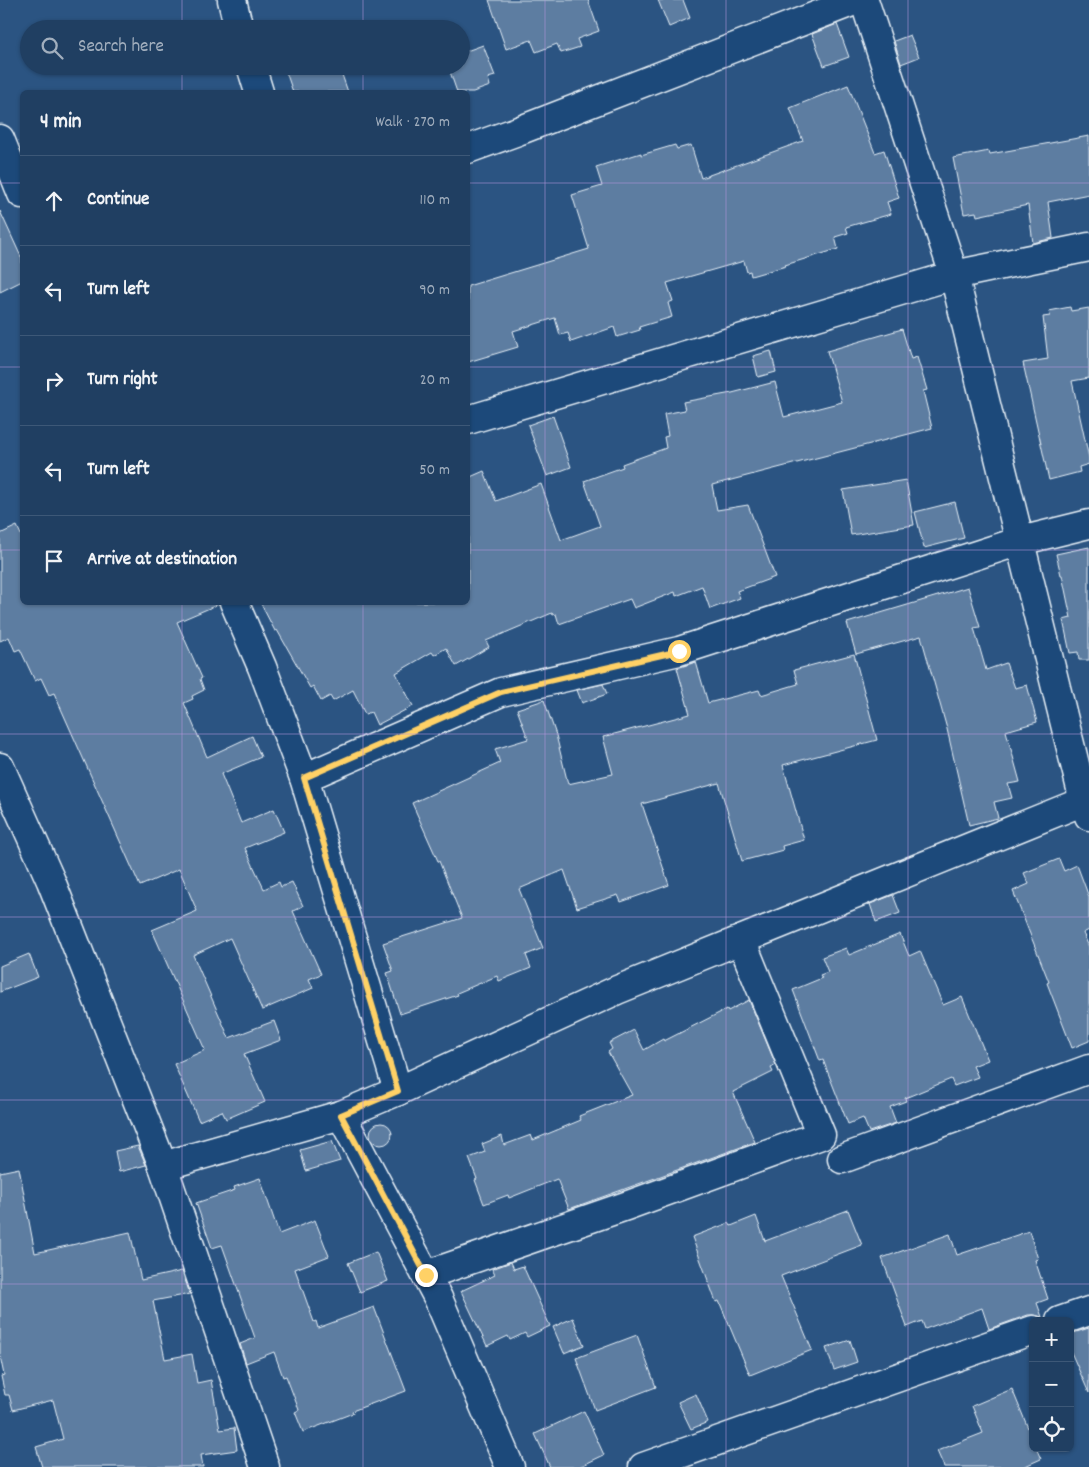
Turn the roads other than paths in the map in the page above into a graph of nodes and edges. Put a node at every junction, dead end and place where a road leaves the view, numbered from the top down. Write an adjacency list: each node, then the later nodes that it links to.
1 (232, 0): 4 (street)
2 (857, 0): 8 (street)
3 (864, 0): 11 (street)
4 (237, 20)
5 (254, 75): 6 (street)
6 (258, 90)
7 (0, 138): 9 (street)
8 (470, 148)
9 (20, 189)
10 (1089, 247): 11 (street)
11 (954, 275): 12 (street); 14 (street)
12 (470, 419)
13 (1089, 524): 14 (street)
14 (1020, 541): 17 (street); 18 (street)
15 (235, 605): 17 (street)
16 (0, 767): 24 (street)
17 (304, 778): 21 (street)
18 (1087, 805): 19 (street)
19 (741, 940): 21 (street); 25 (street)
20 (1089, 1069): 23 (street)
21 (398, 1091): 22 (street)
22 (341, 1115): 24 (street); 25 (street)
23 (842, 1159)
24 (163, 1166): 29 (street)
25 (426, 1275): 30 (street)
26 (1089, 1310): 27 (street)
27 (1071, 1317)
28 (1029, 1331): 31 (street)
29 (265, 1467)
30 (510, 1467)
31 (643, 1467)

